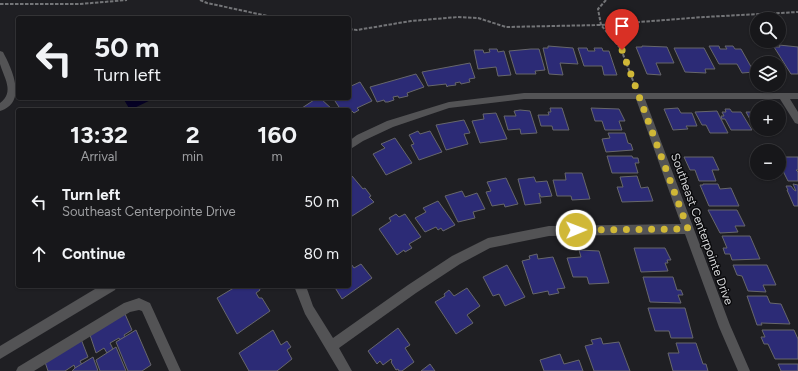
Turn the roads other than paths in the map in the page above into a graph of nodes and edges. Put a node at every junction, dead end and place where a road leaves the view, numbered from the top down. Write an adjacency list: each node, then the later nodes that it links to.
1 (0, 54): 5 (street)
2 (639, 96): 3 (street); 7 (street); 8 (street, Southeast Centerpointe Drive)
3 (783, 96): 4 (street); 6 (street)
4 (798, 96)
5 (0, 108)
6 (798, 120)
7 (351, 145)
8 (688, 229): 11 (street); 16 (street, Southeast Centerpointe Drive)
9 (108, 288): 12 (street)
10 (301, 288): 11 (street)
11 (332, 346): 15 (street)
12 (0, 352)
13 (22, 371): 14 (street)
14 (175, 371)
15 (346, 371)
16 (744, 371)

